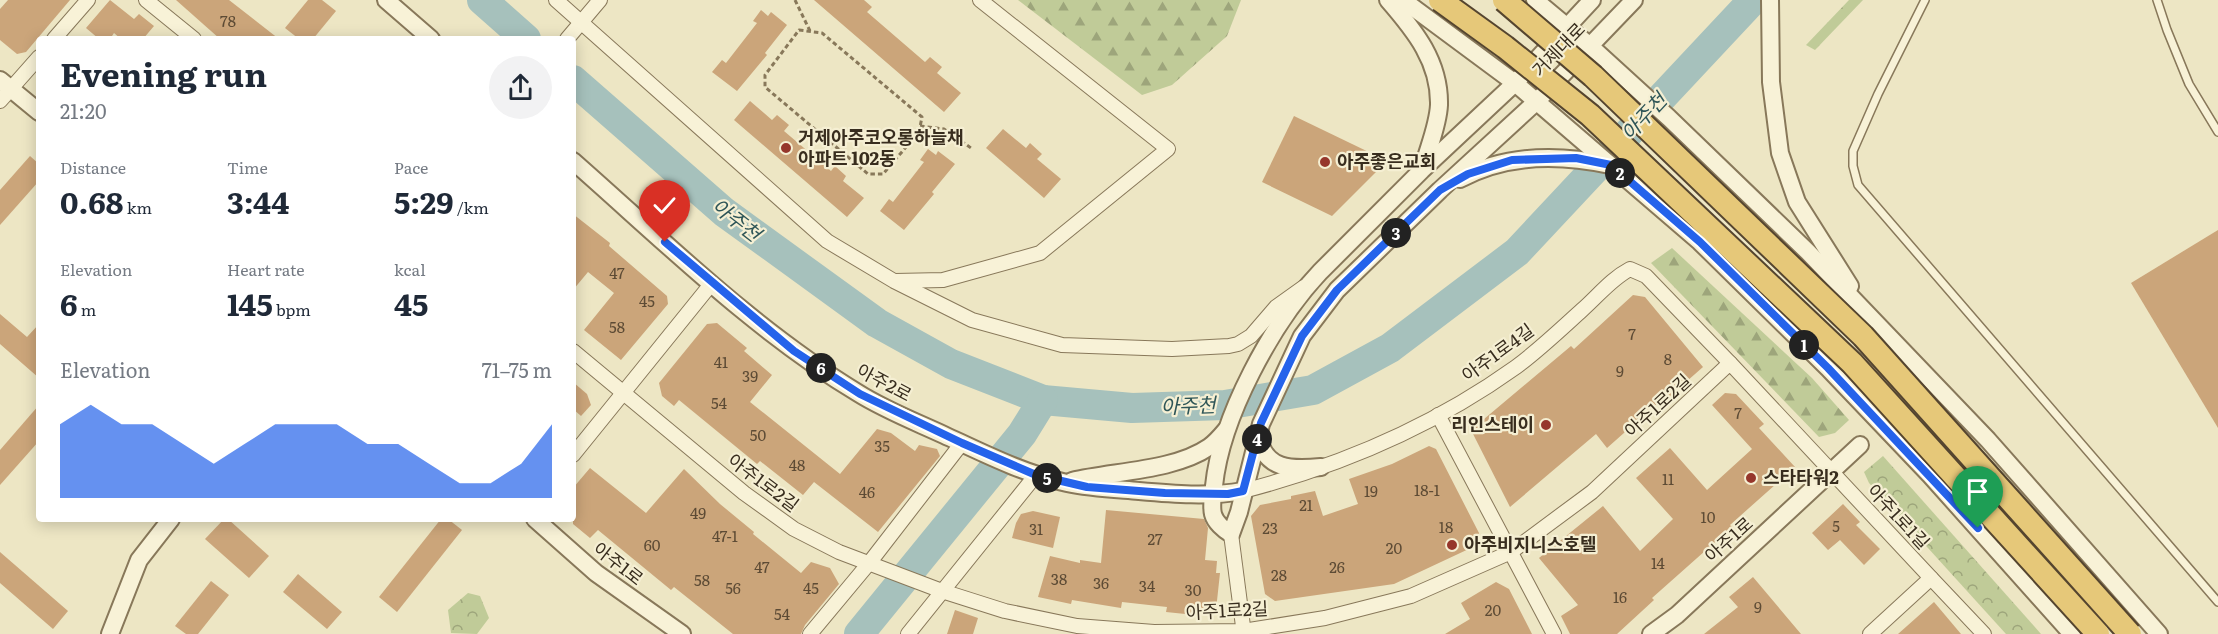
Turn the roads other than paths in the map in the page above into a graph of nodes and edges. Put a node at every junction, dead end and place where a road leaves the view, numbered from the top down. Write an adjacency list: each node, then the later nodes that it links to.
1 (88, 0): 19 (street)
2 (146, 0): 20 (street)
3 (386, 0): 21 (street)
4 (556, 0): 17 (street)
5 (600, 0): 17 (street)
6 (980, 0): 34 (street)
7 (1388, 0): 32 (street)
8 (1403, 0): 25 (street)
9 (1440, 0): 71 (highway, bridge)
10 (1504, 0): 72 (highway, bridge)
11 (1535, 0): 18 (street)
12 (1592, 0): 18 (street, 거제대로)
13 (1634, 0): 23 (street, 거제대로)
14 (1770, 0): 37 (street)
15 (1925, 0): 60 (lane)
16 (2157, 0): 29 (lane)
17 (582, 22): 22 (street); 34 (street)
18 (1568, 27): 23 (street); 25 (street, 거제대로)
19 (57, 36)
20 (190, 36)
21 (428, 36)
22 (570, 36)
23 (1590, 46): 27 (street, 거제대로); 37 (street)
24 (36, 60): 26 (street)
25 (1515, 83): 27 (street); 32 (street, 거제대로)
26 (4, 90): 28 (street)
27 (1537, 101): 31 (street); 33 (street, 거제대로)
28 (36, 110)
29 (2218, 132)
30 (576, 164): 35 (street, 아주2로)
31 (1611, 165): 33 (street); 70 (street)
32 (1422, 170): 36 (street, 거제대로)
33 (1440, 190): 43 (street)
34 (894, 281): 36 (street)
35 (712, 283): 40 (street); 44 (street, 아주2로)
36 (1308, 285): 42 (street, 거제대로)
37 (1871, 318): 73 (street)
38 (576, 354): 40 (street, 아주1로2길)
39 (1730, 363): 41 (street, 아주1로4길); 48 (street); 56 (street, 아주1로2길)
40 (623, 393): 46 (street); 57 (street, 아주1로2길)
41 (1438, 415): 47 (street, 아주1로4길); 56 (street)
42 (1227, 427): 50 (street); 52 (street)
43 (1260, 429): 47 (street); 51 (street)
44 (962, 443): 49 (street, 아주2로); 57 (street)
45 (1860, 445): 48 (street, 아주1로)
46 (576, 451)
47 (1321, 466): 51 (street, 아주1로4길)
48 (1832, 473): 58 (street, 아주1로1길); 67 (street, 아주1로)
49 (1036, 475): 50 (street, 아주2로); 59 (street)
50 (1065, 483): 52 (street, 아주2로)
51 (1243, 491): 52 (street, 아주2로); 55 (street)
52 (1213, 494): 55 (street)
53 (169, 522): 62 (street)
54 (538, 522): 63 (street, 아주1로)
55 (1231, 534): 61 (street)
56 (1511, 552): 61 (street, 아주1로2길); 66 (street)
57 (870, 562): 59 (street, 아주1로2길); 64 (street)
58 (1931, 578): 68 (street); 69 (street, 아주1로1길)
59 (942, 591): 61 (street, 아주1로2길); 65 (street)
60 (2218, 602)
61 (1244, 633)
62 (110, 634)
63 (682, 634)
64 (810, 634)
65 (908, 634)
66 (1554, 634)
67 (1651, 634)
68 (1870, 634)
69 (1984, 634)
70 (2072, 634)
71 (2098, 634)
72 (2130, 634)
73 (2159, 634)

